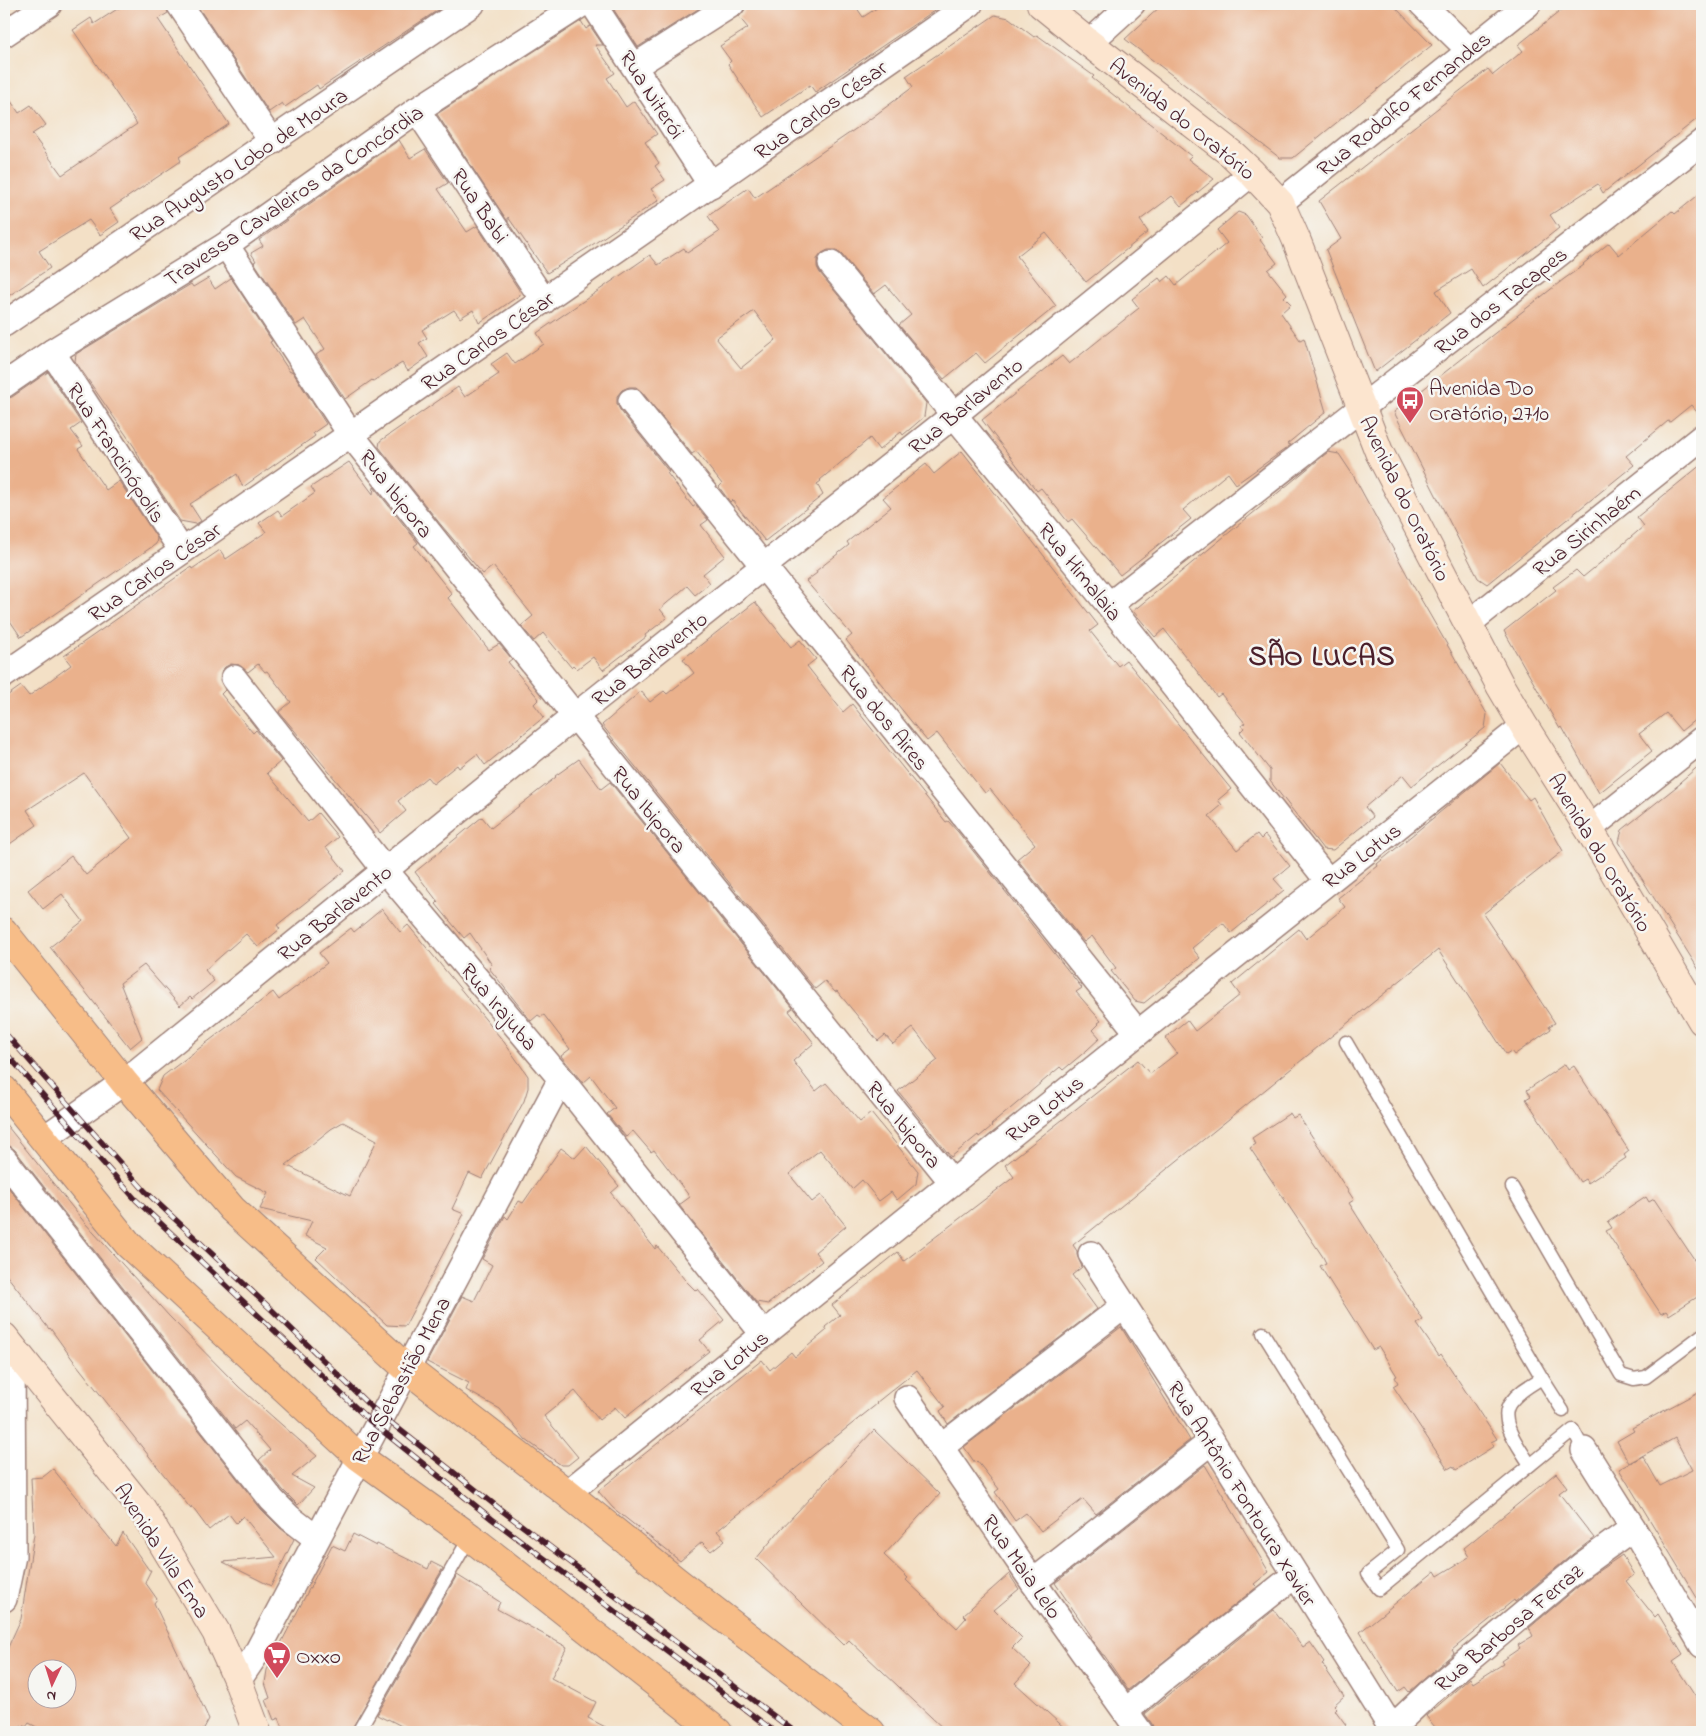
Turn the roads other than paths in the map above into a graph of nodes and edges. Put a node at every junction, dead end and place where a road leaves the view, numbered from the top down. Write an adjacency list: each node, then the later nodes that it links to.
1 (49, 4): 12 (street)
2 (179, 4): 17 (street)
3 (472, 4): 17 (street, Rua Augusto Lobo de Moura)
4 (582, 4): 16 (street, Travessa Cavaleiros da Concórdia)
5 (593, 4): 15 (street, Rua Niterói)
6 (732, 4): 15 (street)
7 (970, 4): 20 (street, Rua Carlos César)
8 (1041, 4): 13 (main road, Avenida do Oratório)
9 (1132, 4): 13 (street)
10 (1422, 4): 14 (street)
11 (1528, 4): 14 (street, Rua Rodolfo Fernandes)
12 (4, 34)
13 (1089, 43): 19 (main road, Avenida do Oratório)
14 (1468, 50): 21 (street, Rua Rodolfo Fernandes)
15 (635, 66): 20 (street, Rua Niterói)
16 (417, 110): 22 (street, Travessa Cavaleiros da Concórdia); 24 (street, Rua Babi)
17 (272, 142): 25 (street, Rua Augusto Lobo de Moura)
18 (1702, 142): 29 (street, Rua dos Tacapes)
19 (1252, 173): 21 (main road, Avenida do Oratório); 30 (street, Rua Barlavento)
20 (712, 185): 24 (street, Rua Carlos César)
21 (1280, 203): 29 (main road, Avenida do Oratório)
22 (226, 245): 26 (street, Travessa Cavaleiros da Concórdia); 31 (street, Rua Ibipora)
23 (831, 264): 30 (street, Rua Himalaia)
24 (544, 301): 31 (street, Rua Carlos César)
25 (4, 324)
26 (52, 352): 27 (street, Travessa Cavaleiros da Concórdia); 33 (street, Rua Francinópolis)
27 (4, 385)
28 (631, 401): 34 (street, Rua dos Aires)
29 (1361, 408): 35 (street, Rua dos Tacapes); 36 (main road, Avenida do Oratório)
30 (954, 415): 34 (street, Rua Barlavento); 35 (street, Rua Himalaia)
31 (351, 434): 33 (street, Rua Carlos César); 39 (street, Rua Ibipora)
32 (1702, 436): 36 (street, Rua Sirinhaém)
33 (182, 552): 37 (street, Rua Carlos César)
34 (764, 567): 39 (street, Rua Barlavento); 47 (street, Rua dos Aires)
35 (1109, 606): 44 (street, Rua Himalaia)
36 (1469, 623): 40 (main road, Avenida do Oratório)
37 (4, 675)
38 (234, 678): 43 (street, Rua Irajuba)
39 (575, 716): 43 (street, Rua Barlavento); 54 (street, Rua Ibipora)
40 (1524, 726): 42 (main road, Avenida do Oratório); 44 (street, Rua Lotus)
41 (1702, 739): 42 (street)
42 (1589, 829): 46 (main road, Avenida do Oratório)
43 (386, 870): 49 (street, Rua Irajuba); 50 (street, Rua Barlavento)
44 (1328, 881): 47 (street, Rua Lotus)
45 (4, 932): 50 (main road)
46 (1702, 1022)
47 (1138, 1033): 54 (street, Rua Lotus)
48 (1346, 1042): 63 (lane)
49 (560, 1078): 59 (street, Rua Irajuba); 62 (street, Rua Sebastião Mena)
50 (124, 1082): 52 (street, Rua Barlavento); 62 (main road)
51 (4, 1090): 52 (main road)
52 (43, 1139): 69 (main road)
53 (4, 1159): 74 (street)
54 (952, 1182): 59 (street, Rua Lotus)
55 (1512, 1187): 60 (lane)
56 (1091, 1254): 57 (street, Rua Antônio Fontoura Xavier)
57 (1124, 1306): 66 (street, Rua Antônio Fontoura Xavier); 67 (street)
58 (1263, 1333): 70 (lane)
59 (764, 1335): 71 (street, Rua Lotus)
60 (1702, 1335)
61 (8, 1342): 77 (street); 79 (main road, Avenida Vila Ema)
62 (406, 1368): 69 (street, Rua Sebastião Mena); 71 (main road)
63 (1542, 1378): 65 (lane); 70 (lane)
64 (907, 1398): 67 (street, Rua Maia Lelo)
65 (1563, 1411)
66 (1212, 1441): 75 (street, Rua Antônio Fontoura Xavier); 76 (street)
67 (941, 1447): 76 (street, Rua Maia Lelo)
68 (1584, 1450): 70 (lane); 72 (street)
69 (359, 1458): 73 (main road); 74 (street, Rua Sebastião Mena)
70 (1530, 1465)
71 (567, 1493): 85 (main road)
72 (1633, 1528): 78 (street); 81 (street, Rua Barbosa Ferraz)
73 (470, 1537): 83 (lane); 84 (main road)
74 (316, 1538): 79 (street, Rua Sebastião Mena)
75 (1295, 1575): 80 (street); 81 (street, Rua Antônio Fontoura Xavier)
76 (1032, 1582): 80 (street, Rua Maia Lelo)
77 (4, 1599)
78 (1702, 1645)
79 (238, 1681): 82 (main road, Avenida Vila Ema)
80 (1126, 1711): 86 (street, Rua Maia Lelo)
81 (1391, 1731)
82 (257, 1732)
83 (358, 1732)
84 (718, 1732)
85 (871, 1732)
86 (1140, 1732)

